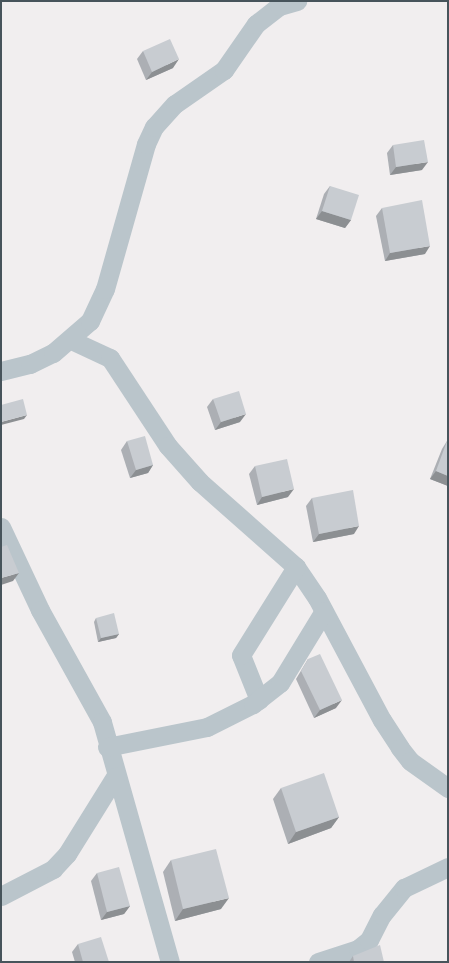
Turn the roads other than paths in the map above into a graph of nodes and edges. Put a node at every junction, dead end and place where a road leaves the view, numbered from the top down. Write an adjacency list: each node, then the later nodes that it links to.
1 (258, 1): 3 (street)
2 (297, 1): 3 (street)
3 (256, 24): 4 (street)
4 (71, 340): 5 (street); 7 (street)
5 (1, 371)
6 (1, 527): 10 (street)
7 (296, 567): 8 (street); 9 (street)
8 (324, 611): 9 (street); 12 (street)
9 (259, 700): 10 (street)
10 (107, 747): 11 (street)
11 (115, 777): 14 (street); 15 (street)
12 (448, 788)
13 (448, 867): 16 (street)
14 (1, 896)
15 (170, 962)
16 (318, 962)

